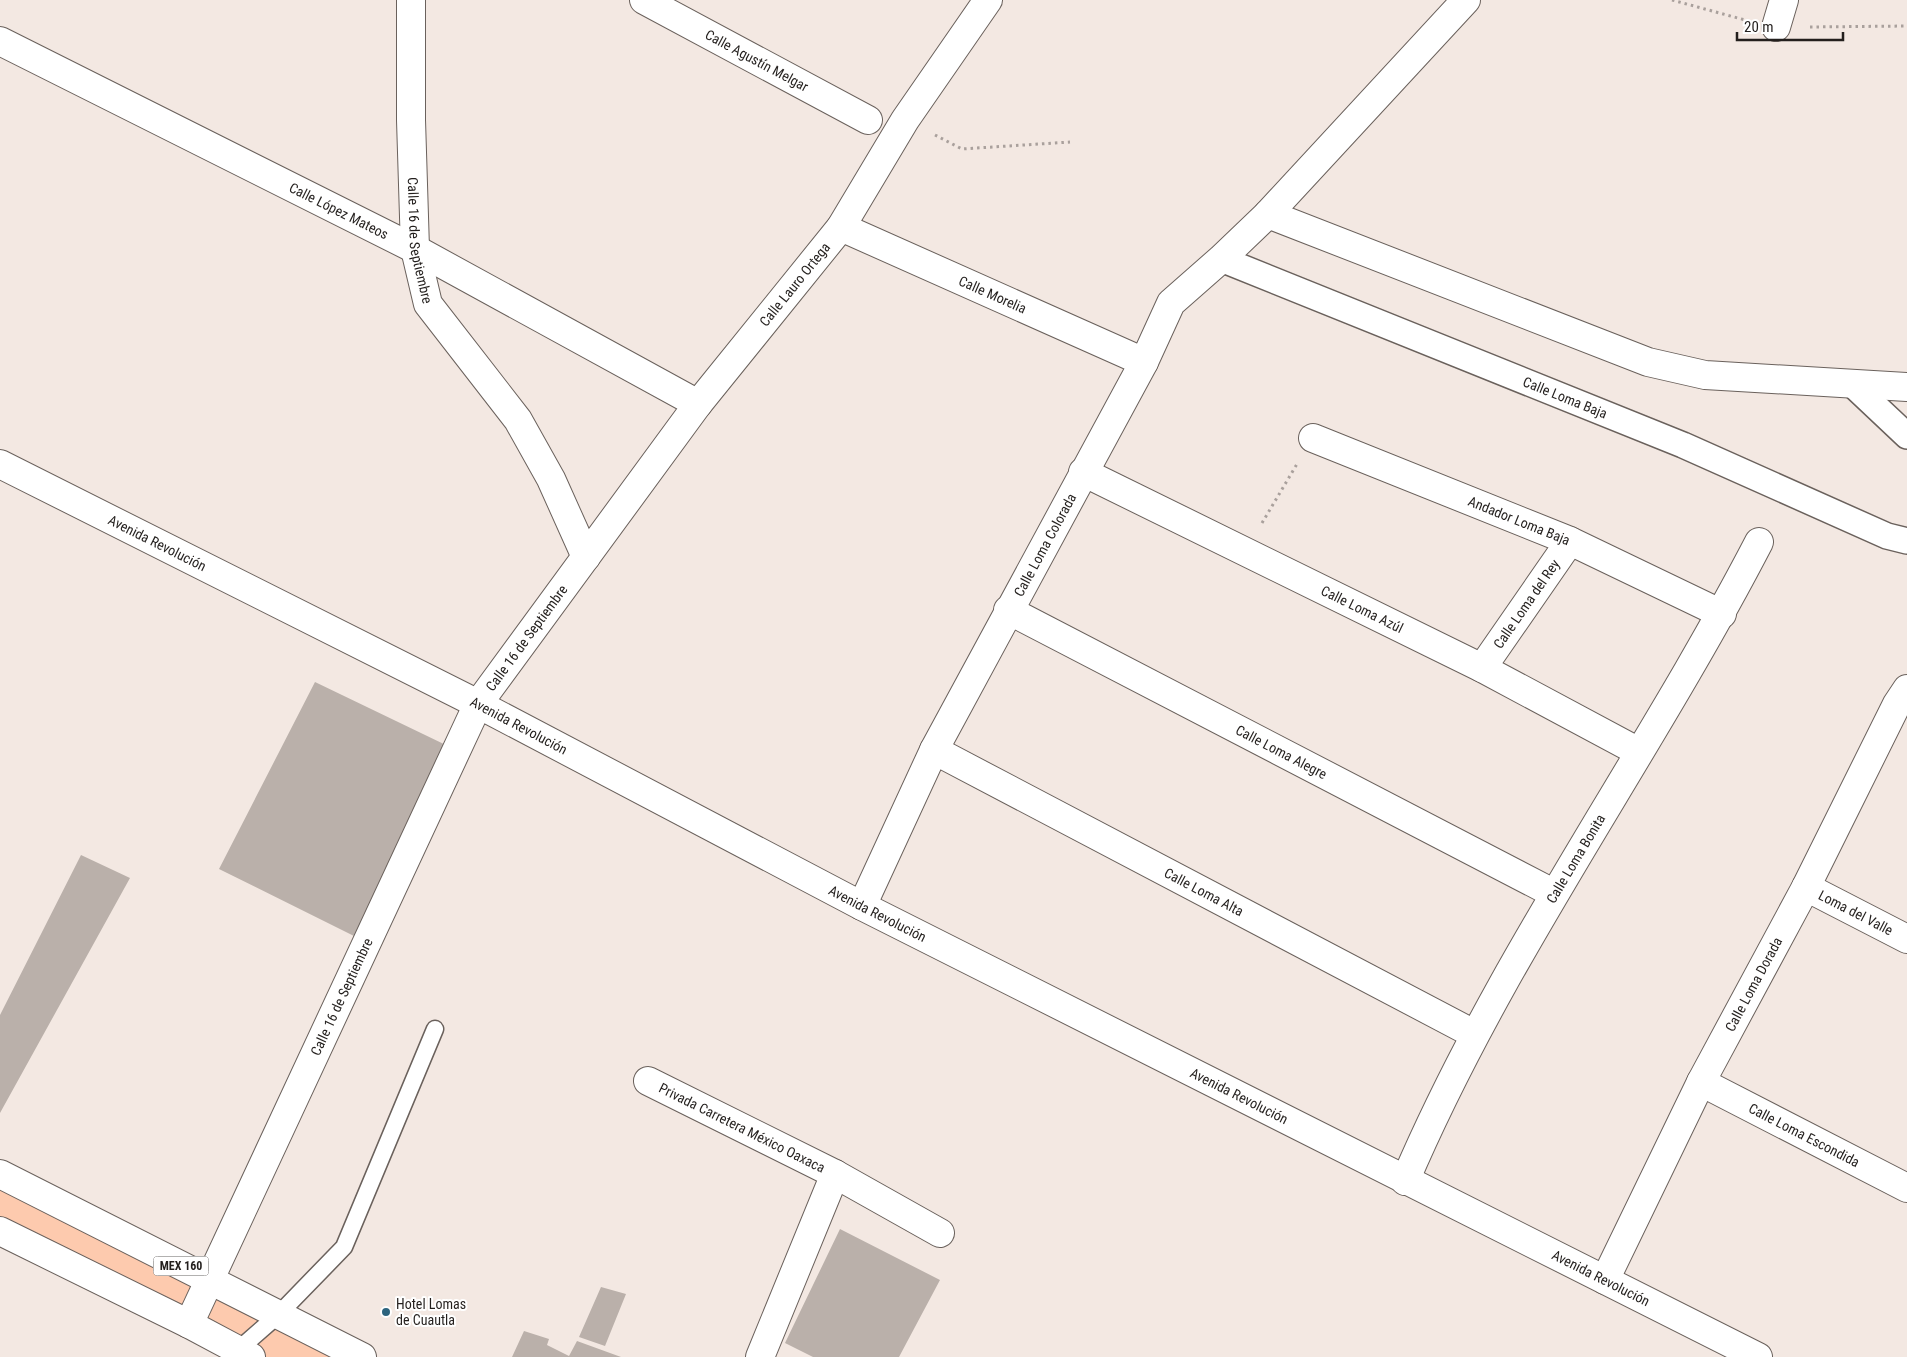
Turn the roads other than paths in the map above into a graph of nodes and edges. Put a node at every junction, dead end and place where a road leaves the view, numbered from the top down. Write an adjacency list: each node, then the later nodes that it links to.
1 (411, 0): 11 (street, Calle 16 de Septiembre)
2 (644, 0): 8 (street, Calle Agustín Melgar)
3 (988, 0): 10 (street, Calle Lauro Ortega)
4 (1466, 0): 9 (street, Calle Loma Colorada)
5 (1784, 0): 6 (street)
6 (1776, 27)
7 (0, 41): 11 (street, Calle López Mateos)
8 (868, 120)
9 (1268, 214): 12 (street, Calle Loma Colorada); 14 (street)
10 (841, 227): 13 (street, Calle Morelia); 16 (street, Calle Lauro Ortega)
11 (415, 249): 16 (street, Calle López Mateos); 24 (street, Calle 16 de Septiembre)
12 (1221, 259): 13 (street, Calle Loma Colorada); 22 (street, Calle Loma Baja)
13 (1144, 362): 20 (street, Calle Loma Colorada)
14 (1854, 386): 15 (street); 17 (street)
15 (1907, 387)
16 (698, 404): 24 (street, Calle Lauro Ortega)
17 (1907, 436)
18 (1313, 438): 21 (street, Andador Loma Baja)
19 (0, 464): 29 (street, Avenida Revolución)
20 (1083, 472): 25 (street, Calle Loma Colorada); 27 (street, Calle Loma Azúl)
21 (1570, 541): 26 (street, Andador Loma Baja); 27 (street, Calle Loma del Rey)
22 (1907, 541)
23 (1759, 542): 26 (street, Calle Loma Bonita)
24 (586, 557): 29 (street, Calle 16 de Septiembre)
25 (1008, 610): 30 (street, Calle Loma Colorada); 33 (street, Calle Loma Alegre)
26 (1722, 614): 31 (street, Calle Loma Bonita)
27 (1482, 668): 31 (street, Calle Loma Azúl)
28 (1904, 701): 32 (street, Calle Loma Dorada)
29 (478, 704): 34 (street, Avenida Revolución); 47 (street, Calle 16 de Septiembre)
30 (934, 750): 34 (street, Calle Loma Colorada); 37 (street, Calle Loma Alta)
31 (1639, 752): 33 (street, Calle Loma Bonita)
32 (1806, 887): 35 (street, Loma del Valle); 39 (street, Calle Loma Dorada)
33 (1553, 894): 37 (street, Calle Loma Bonita)
34 (862, 906): 42 (street, Avenida Revolución)
35 (1907, 939)
36 (434, 1029): 48 (lane)
37 (1474, 1034): 42 (street, Calle Loma Bonita)
38 (648, 1081): 41 (street, Privada Carretera México Oaxaca)
39 (1701, 1082): 43 (street, Calle Loma Escondida); 46 (street, Calle Loma Dorada)
40 (0, 1174): 47 (street, MEX 160)
41 (835, 1174): 45 (street, Privada Carretera México Oaxaca); 52 (street, Privada Carretera México Oaxaca)
42 (1405, 1181): 46 (street, Avenida Revolución)
43 (1907, 1188)
44 (0, 1232): 49 (street)
45 (940, 1233)
46 (1605, 1280): 53 (street, Avenida Revolución)
47 (209, 1281): 48 (street, MEX 160); 49 (street, Calle 16 de Septiembre)
48 (278, 1315): 50 (lane); 51 (street, MEX 160)
49 (189, 1324): 50 (street)
50 (245, 1354)
51 (362, 1357)
52 (760, 1357)
53 (1758, 1357)

